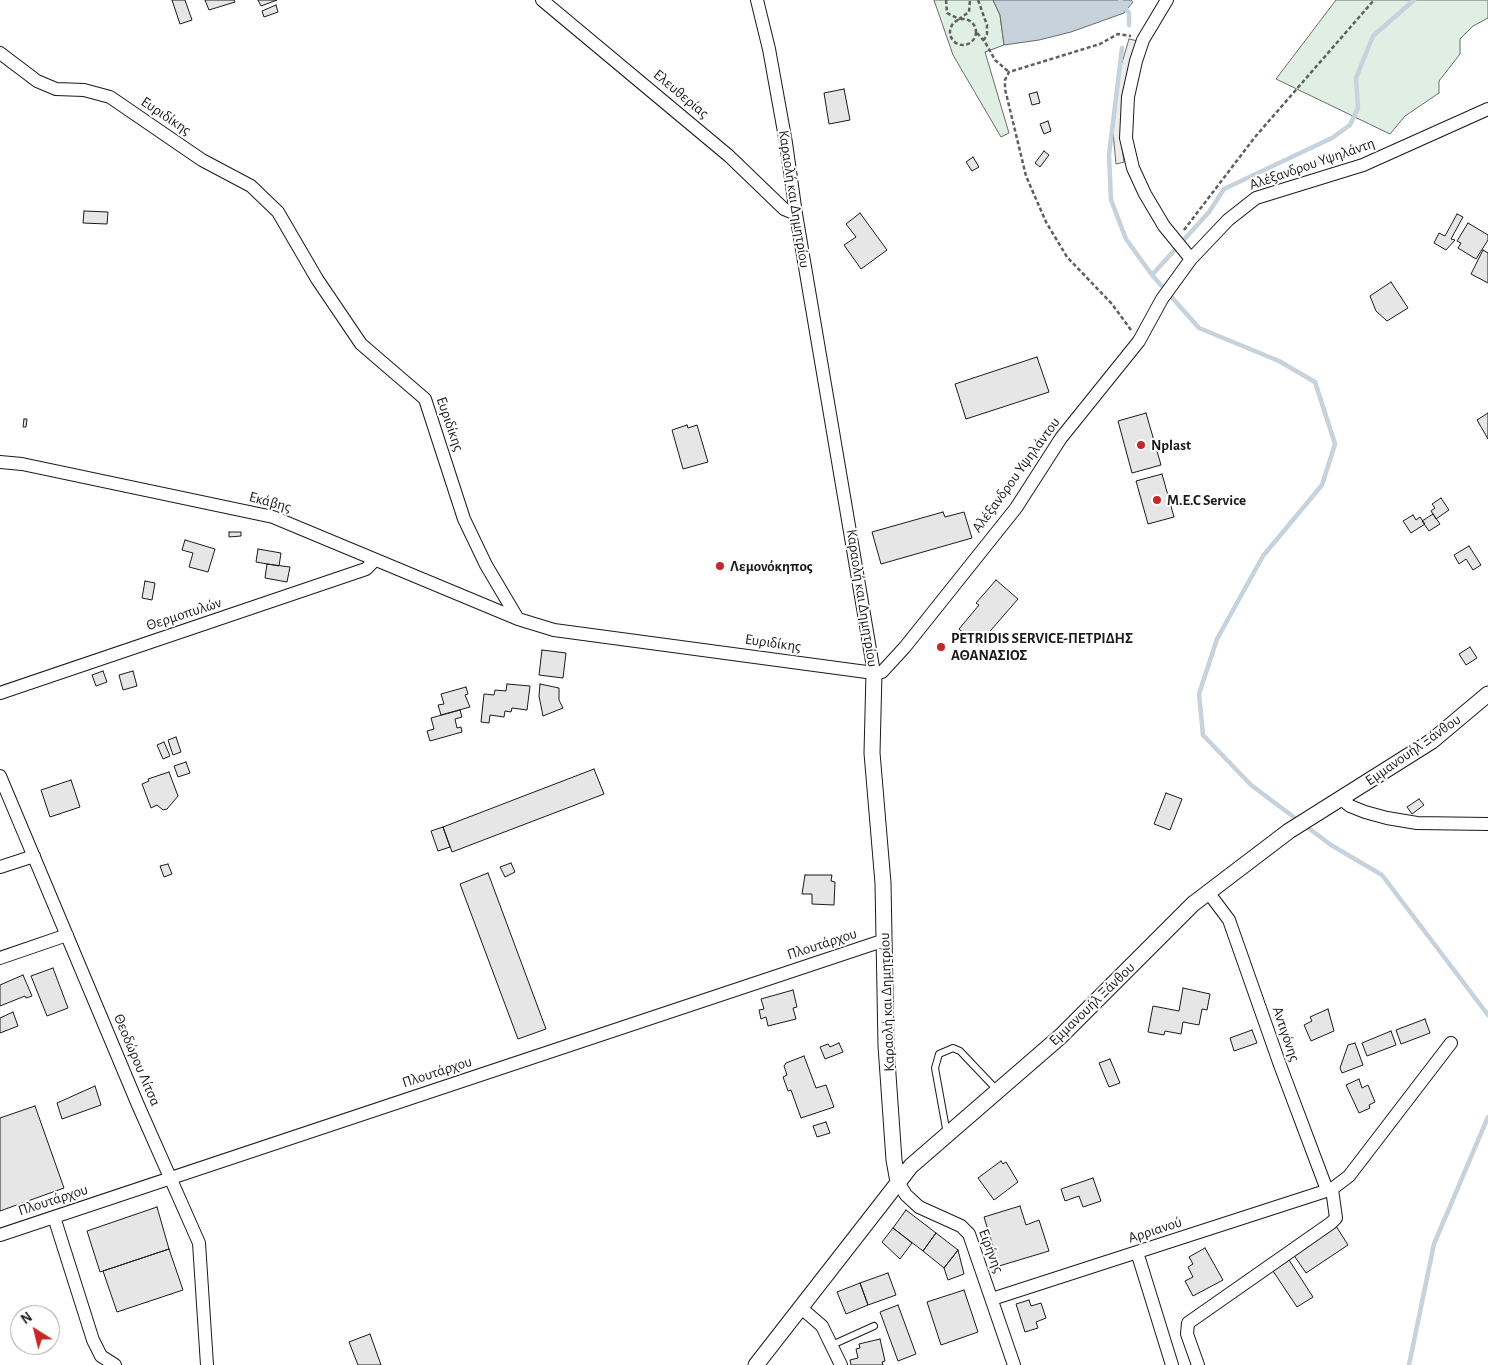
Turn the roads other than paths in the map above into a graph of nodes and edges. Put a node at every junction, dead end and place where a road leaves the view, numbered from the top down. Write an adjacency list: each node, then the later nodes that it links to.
1 (542, 0): 6 (street, Ελευθερίας)
2 (757, 0): 6 (street, Καραολή και Δημητρίου)
3 (1167, 0): 7 (street)
4 (0, 53): 11 (street, Ευριδίκης)
5 (1488, 109): 7 (street, Αλέξανδρου Υψηλάντη)
6 (796, 214): 12 (street, Καραολή και Δημητρίου)
7 (1191, 259): 8 (street, Αλέξανδρου Υψηλάντη)
8 (1174, 285): 12 (street, Αλέξανδρου Υψηλάντου)
9 (0, 462): 10 (street, Εκάβης)
10 (375, 560): 11 (street, Εκάβης); 13 (street, Θερμοπυλών)
11 (518, 619): 12 (street, Ευριδίκης)
12 (874, 673): 22 (street, Καραολή και Δημητρίου)
13 (0, 693)
14 (1488, 694): 16 (street, Εμμανουήλ Ξάνθου)
15 (0, 776): 18 (street, Θεοδώρου Λίτσα)
16 (1340, 798): 17 (street); 20 (street, Εμμανουήλ Ξάνθου)
17 (1488, 824)
18 (34, 856): 19 (street); 21 (street, Θεοδώρου Λίτσα)
19 (0, 867)
20 (1208, 892): 25 (street, Εμμανουήλ Ξάνθου); 29 (street, Αντιγόνης)
21 (67, 935): 23 (street); 27 (street, Θεοδώρου Λίτσα)
22 (885, 940): 27 (street, Πλουτάρχου); 28 (street, Καραολή και Δημητρίου)
23 (0, 958)
24 (1451, 1043): 29 (street, Αρριανού)
25 (998, 1091): 26 (street, Εμμανουήλ Ξάνθου); 26 (lane)
26 (947, 1135): 28 (street, Εμμανουήλ Ξάνθου)
27 (170, 1178): 30 (street, Πλουτάρχου); 38 (street, Θεοδώρου Λίτσα)
28 (898, 1182): 33 (street, Ειρήνης); 34 (street)
29 (1330, 1190): 32 (street, Αρριανού); 43 (street, Αντιγόνης)
30 (54, 1217): 31 (street, Πλουτάρχου); 37 (street)
31 (0, 1235)
32 (1137, 1252): 33 (street, Αρριανού); 42 (street)
33 (992, 1299): 41 (street, Ειρήνης)
34 (800, 1307): 36 (street); 39 (street)
35 (874, 1326): 36 (lane)
36 (832, 1345): 40 (street)
37 (115, 1365)
38 (207, 1365)
39 (756, 1365)
40 (840, 1365)
41 (1014, 1365)
42 (1172, 1365)
43 (1198, 1365)

